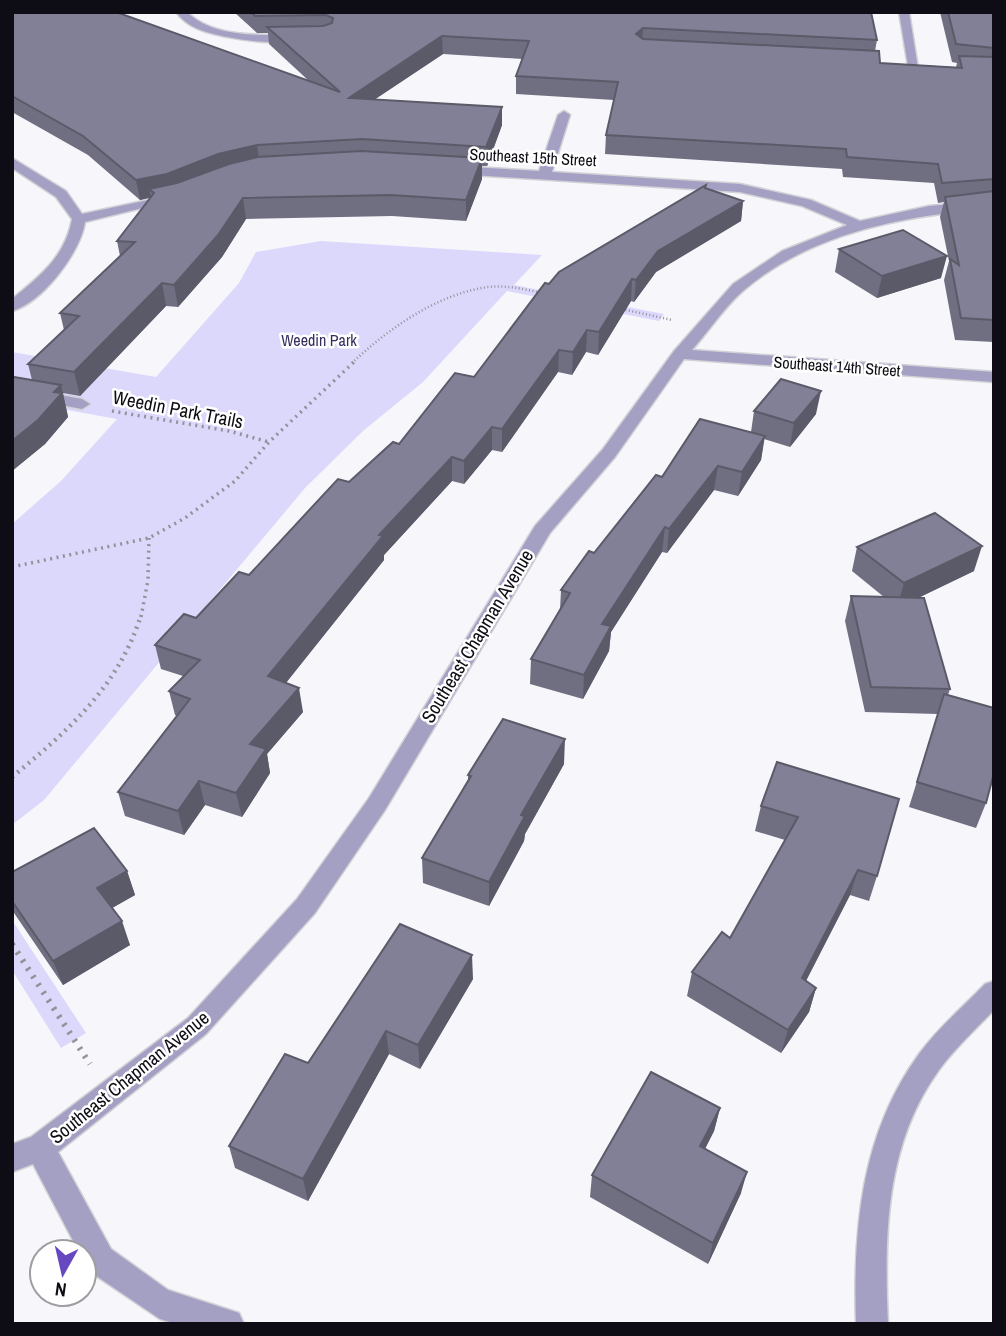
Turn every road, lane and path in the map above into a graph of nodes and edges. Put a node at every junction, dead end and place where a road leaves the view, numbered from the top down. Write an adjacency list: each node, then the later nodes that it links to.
1 (181, 12): 3 (street)
2 (904, 12): 5 (street)
3 (314, 38)
4 (901, 65): 5 (street)
5 (915, 65): 6 (street)
6 (928, 66)
7 (564, 115): 10 (street)
8 (12, 162): 13 (street)
9 (436, 169): 10 (street, Southeast 15th Street)
10 (545, 174): 14 (street, Southeast 15th Street)
11 (184, 195): 13 (street)
12 (994, 204): 14 (street, Southeast Chapman Avenue)
13 (79, 219): 16 (street)
14 (859, 225): 18 (street, Southeast Chapman Avenue)
15 (543, 293): 23 (path)
16 (12, 307)
17 (609, 307): 18 (path)
18 (704, 328): 19 (street, Southeast Chapman Avenue)
19 (680, 354): 20 (street, Southeast 14th Street); 29 (street, Southeast Chapman Avenue)
20 (994, 377)
21 (12, 391): 22 (street)
22 (82, 404): 23 (path, Weedin Park Trails)
23 (269, 442): 24 (path)
24 (149, 538): 25 (path); 26 (path)
25 (12, 567)
26 (12, 777)
27 (12, 944): 29 (path)
28 (994, 992): 32 (street)
29 (108, 1095): 30 (street, Southeast Chapman Avenue)
30 (26, 1153): 31 (street)
31 (228, 1324)
32 (872, 1324)

